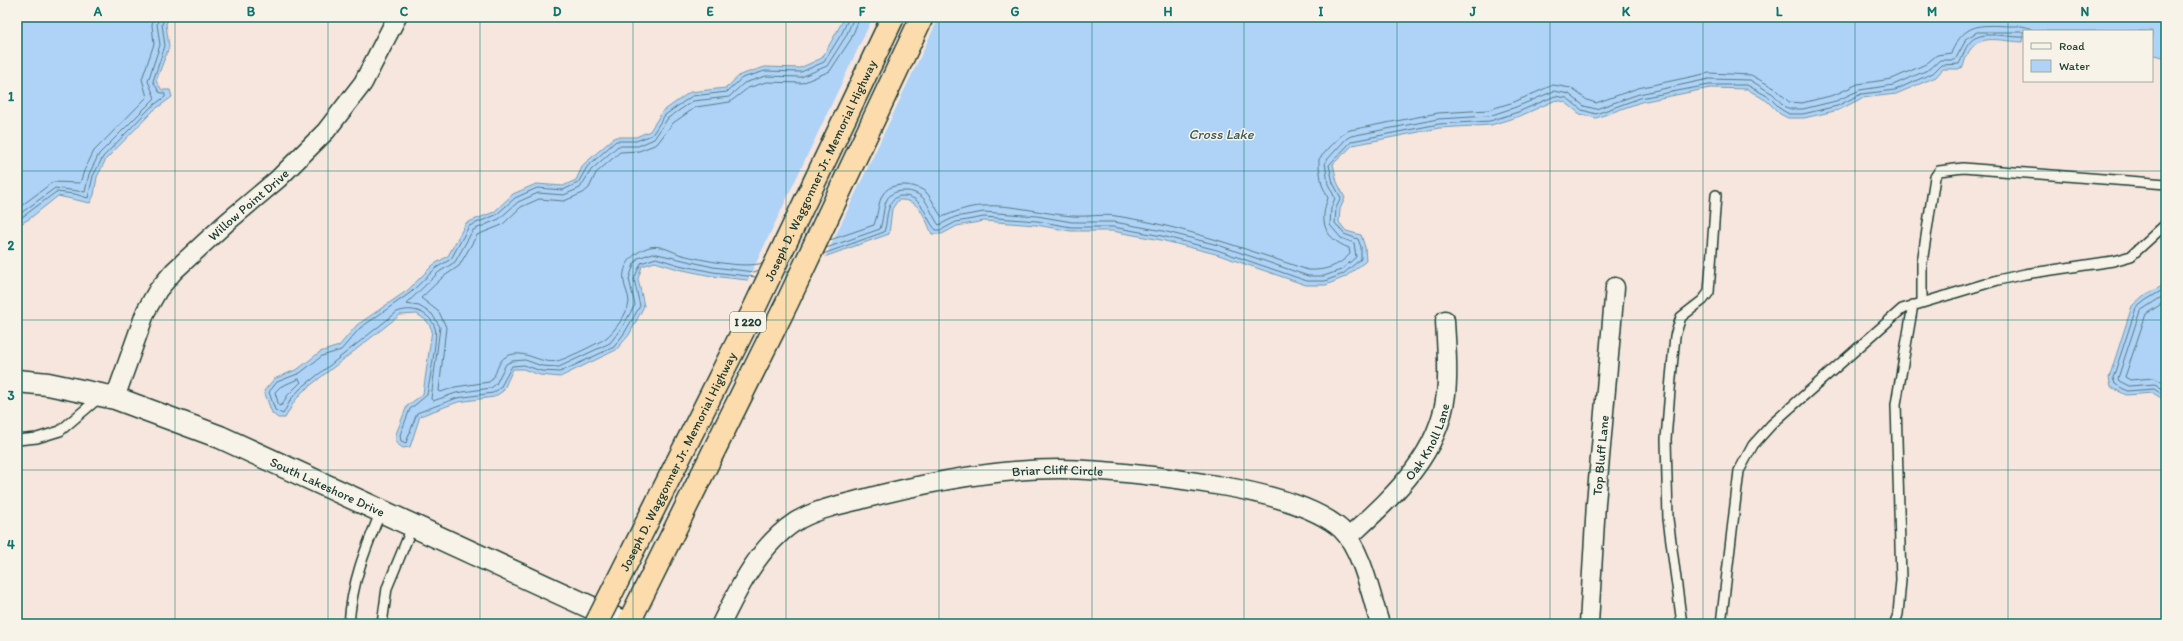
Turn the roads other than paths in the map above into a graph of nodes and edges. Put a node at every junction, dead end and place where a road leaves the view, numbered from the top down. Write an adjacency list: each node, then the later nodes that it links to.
1 (397, 17): 11 (street, Willow Point Drive)
2 (893, 17): 18 (highway, Joseph D. Waggonner Jr. Memorial Highway / I 220, bridge)
3 (922, 17): 19 (highway, Joseph D. Waggonner Jr. Memorial Highway / I 220)
4 (2166, 184): 8 (lane)
5 (1716, 195): 23 (lane)
6 (2166, 224): 8 (lane)
7 (1615, 287): 22 (street, Top Bluff Lane)
8 (1918, 303): 24 (lane); 25 (lane)
9 (1445, 320): 15 (street, Oak Knoll Lane)
10 (17, 381): 11 (street, South Lakeshore Drive)
11 (108, 397): 12 (lane); 13 (street, South Lakeshore Drive)
12 (17, 440)
13 (382, 510): 14 (street, South Lakeshore Drive); 16 (lane)
14 (413, 524): 17 (lane); 19 (street, South Lakeshore Drive)
15 (1349, 538): 20 (street, Briar Cliff Circle); 21 (street, Briar Cliff Circle)
16 (349, 624)
17 (382, 624)
18 (596, 624)
19 (627, 624)
20 (721, 624)
21 (1380, 624)
22 (1589, 624)
23 (1682, 624)
24 (1721, 624)
25 (1895, 624)

